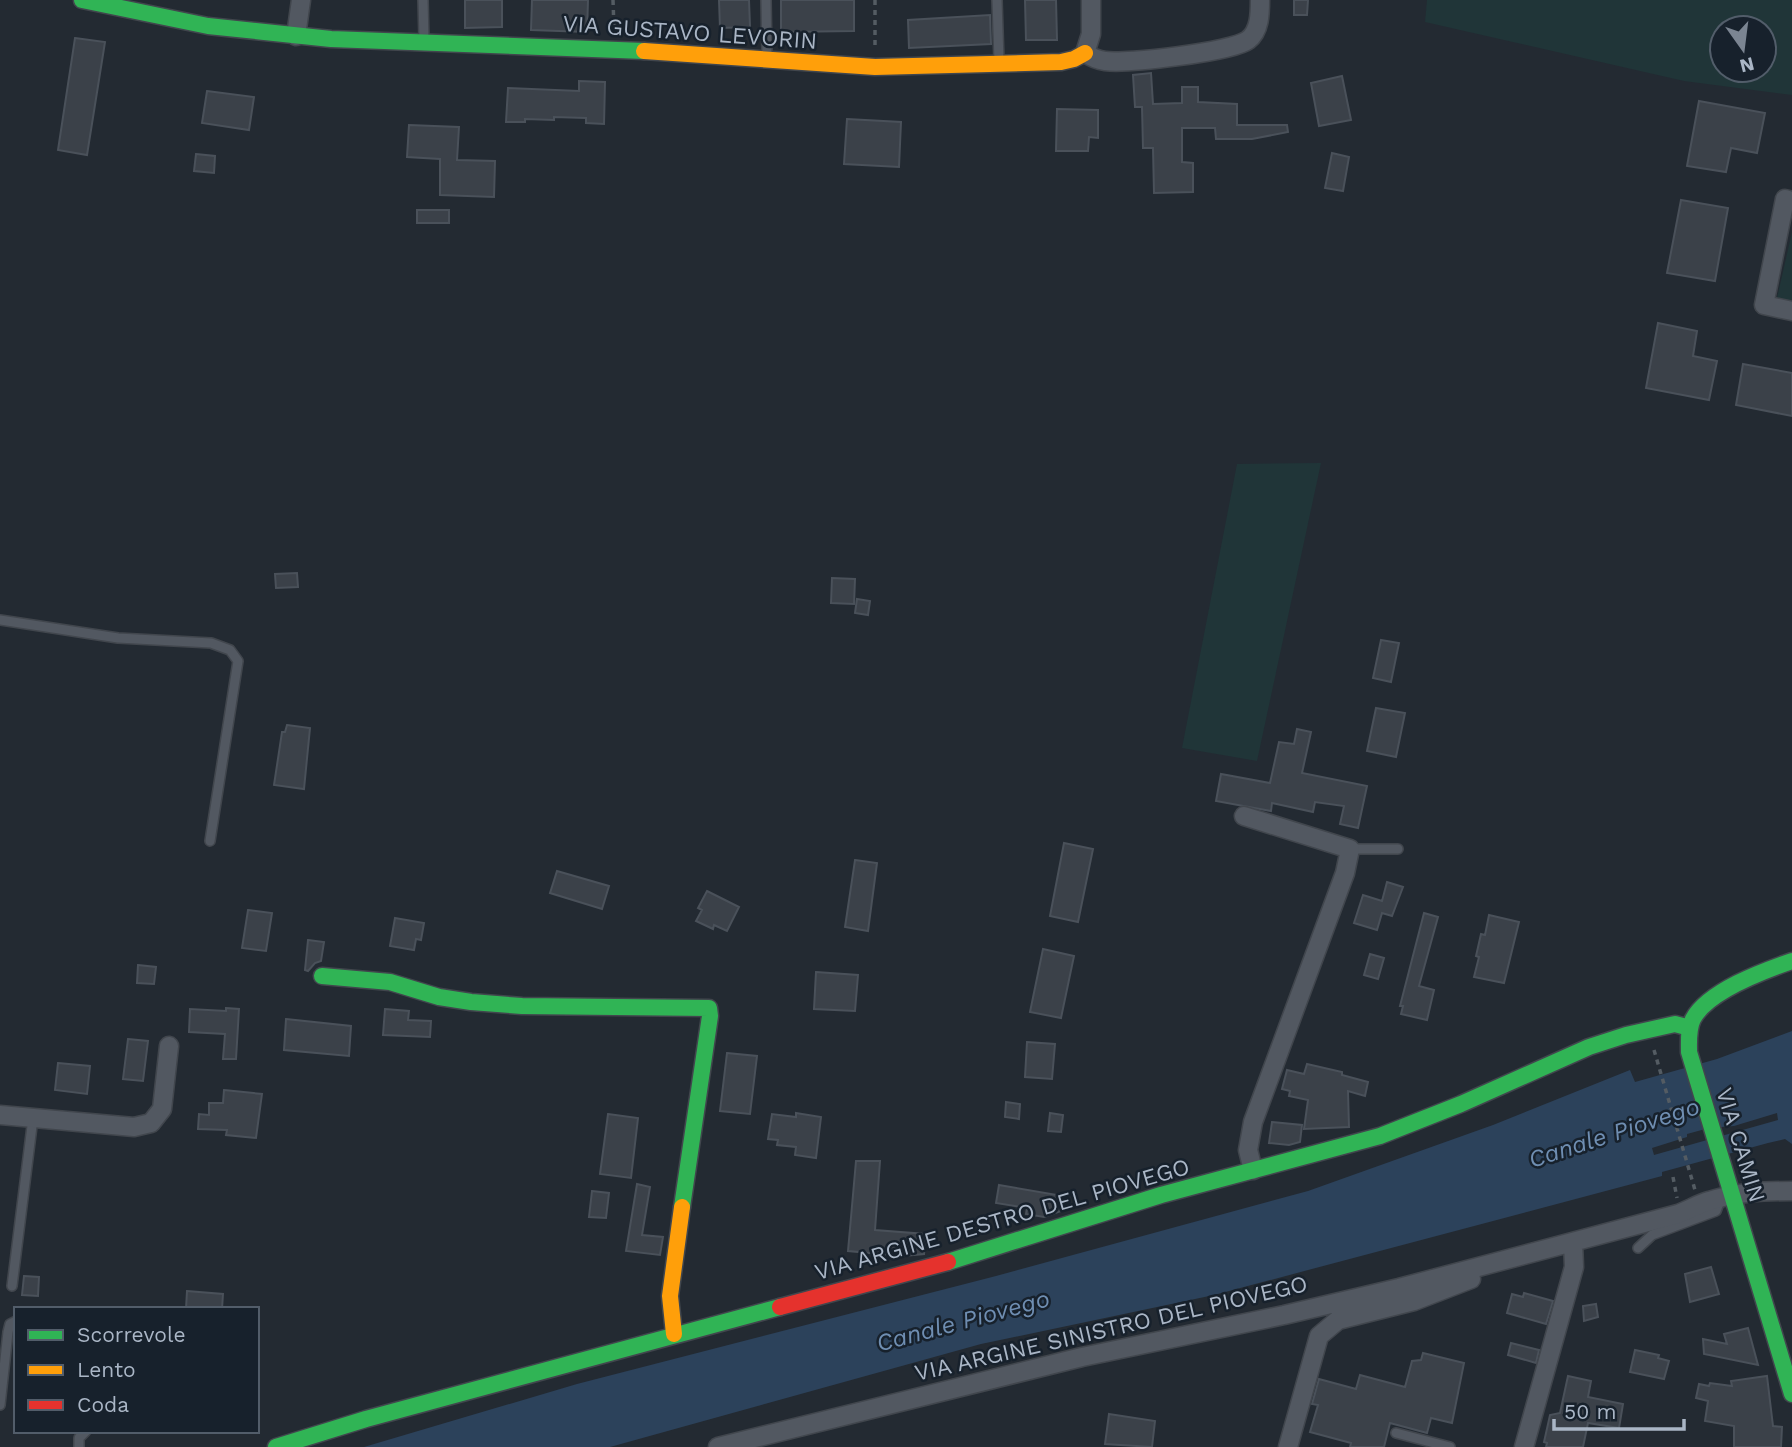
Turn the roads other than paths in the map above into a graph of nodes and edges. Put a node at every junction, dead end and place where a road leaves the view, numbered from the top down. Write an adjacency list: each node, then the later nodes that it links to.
1 (82, 0): 8 (street, VIA GUSTAVO LEVORIN)
2 (301, 0): 8 (street)
3 (422, 0): 9 (lane)
4 (766, 0): 11 (lane)
5 (997, 0): 12 (lane)
6 (1091, 0): 10 (street)
7 (1260, 0): 10 (street)
8 (296, 36): 9 (street, VIA GUSTAVO LEVORIN)
9 (424, 43): 11 (street, VIA GUSTAVO LEVORIN)
10 (1085, 53): 12 (street, VIA GUSTAVO LEVORIN)
11 (767, 59): 12 (street, VIA GUSTAVO LEVORIN)
12 (999, 65)
13 (1792, 201): 14 (street)
14 (1792, 310)
15 (0, 620): 17 (lane)
16 (1244, 816): 18 (street)
17 (210, 841)
18 (1350, 849): 19 (lane); 26 (street)
19 (1398, 849)
20 (1792, 961): 22 (street)
21 (323, 976): 34 (street)
22 (1690, 1028): 26 (street, VIA ARGINE DESTRO DEL PIOVEGO); 28 (street, VIA CAMIN)
23 (169, 1046): 25 (street)
24 (0, 1115): 25 (street)
25 (33, 1118): 32 (lane)
26 (1253, 1170): 34 (street, VIA ARGINE DESTRO DEL PIOVEGO)
27 (1792, 1191): 28 (street, VIA ARGINE SINISTRO DEL PIOVEGO)
28 (1726, 1196): 29 (street, VIA ARGINE SINISTRO DEL PIOVEGO); 30 (lane); 35 (street, VIA CAMIN)
29 (1573, 1242): 31 (street, VIA ARGINE SINISTRO DEL PIOVEGO); 42 (street)
30 (1638, 1248)
31 (1515, 1258): 39 (street, VIA ARGINE SINISTRO DEL PIOVEGO); 40 (street, VIA ARGINE SINISTRO DEL PIOVEGO)
32 (12, 1286)
33 (14, 1322): 36 (lane)
34 (674, 1334): 38 (street, VIA ARGINE DESTRO DEL PIOVEGO)
35 (1792, 1394)
36 (0, 1405)
37 (1396, 1433): 41 (lane)
38 (276, 1447)
39 (718, 1447)
40 (1288, 1447)
41 (1450, 1447)
42 (1524, 1447)

